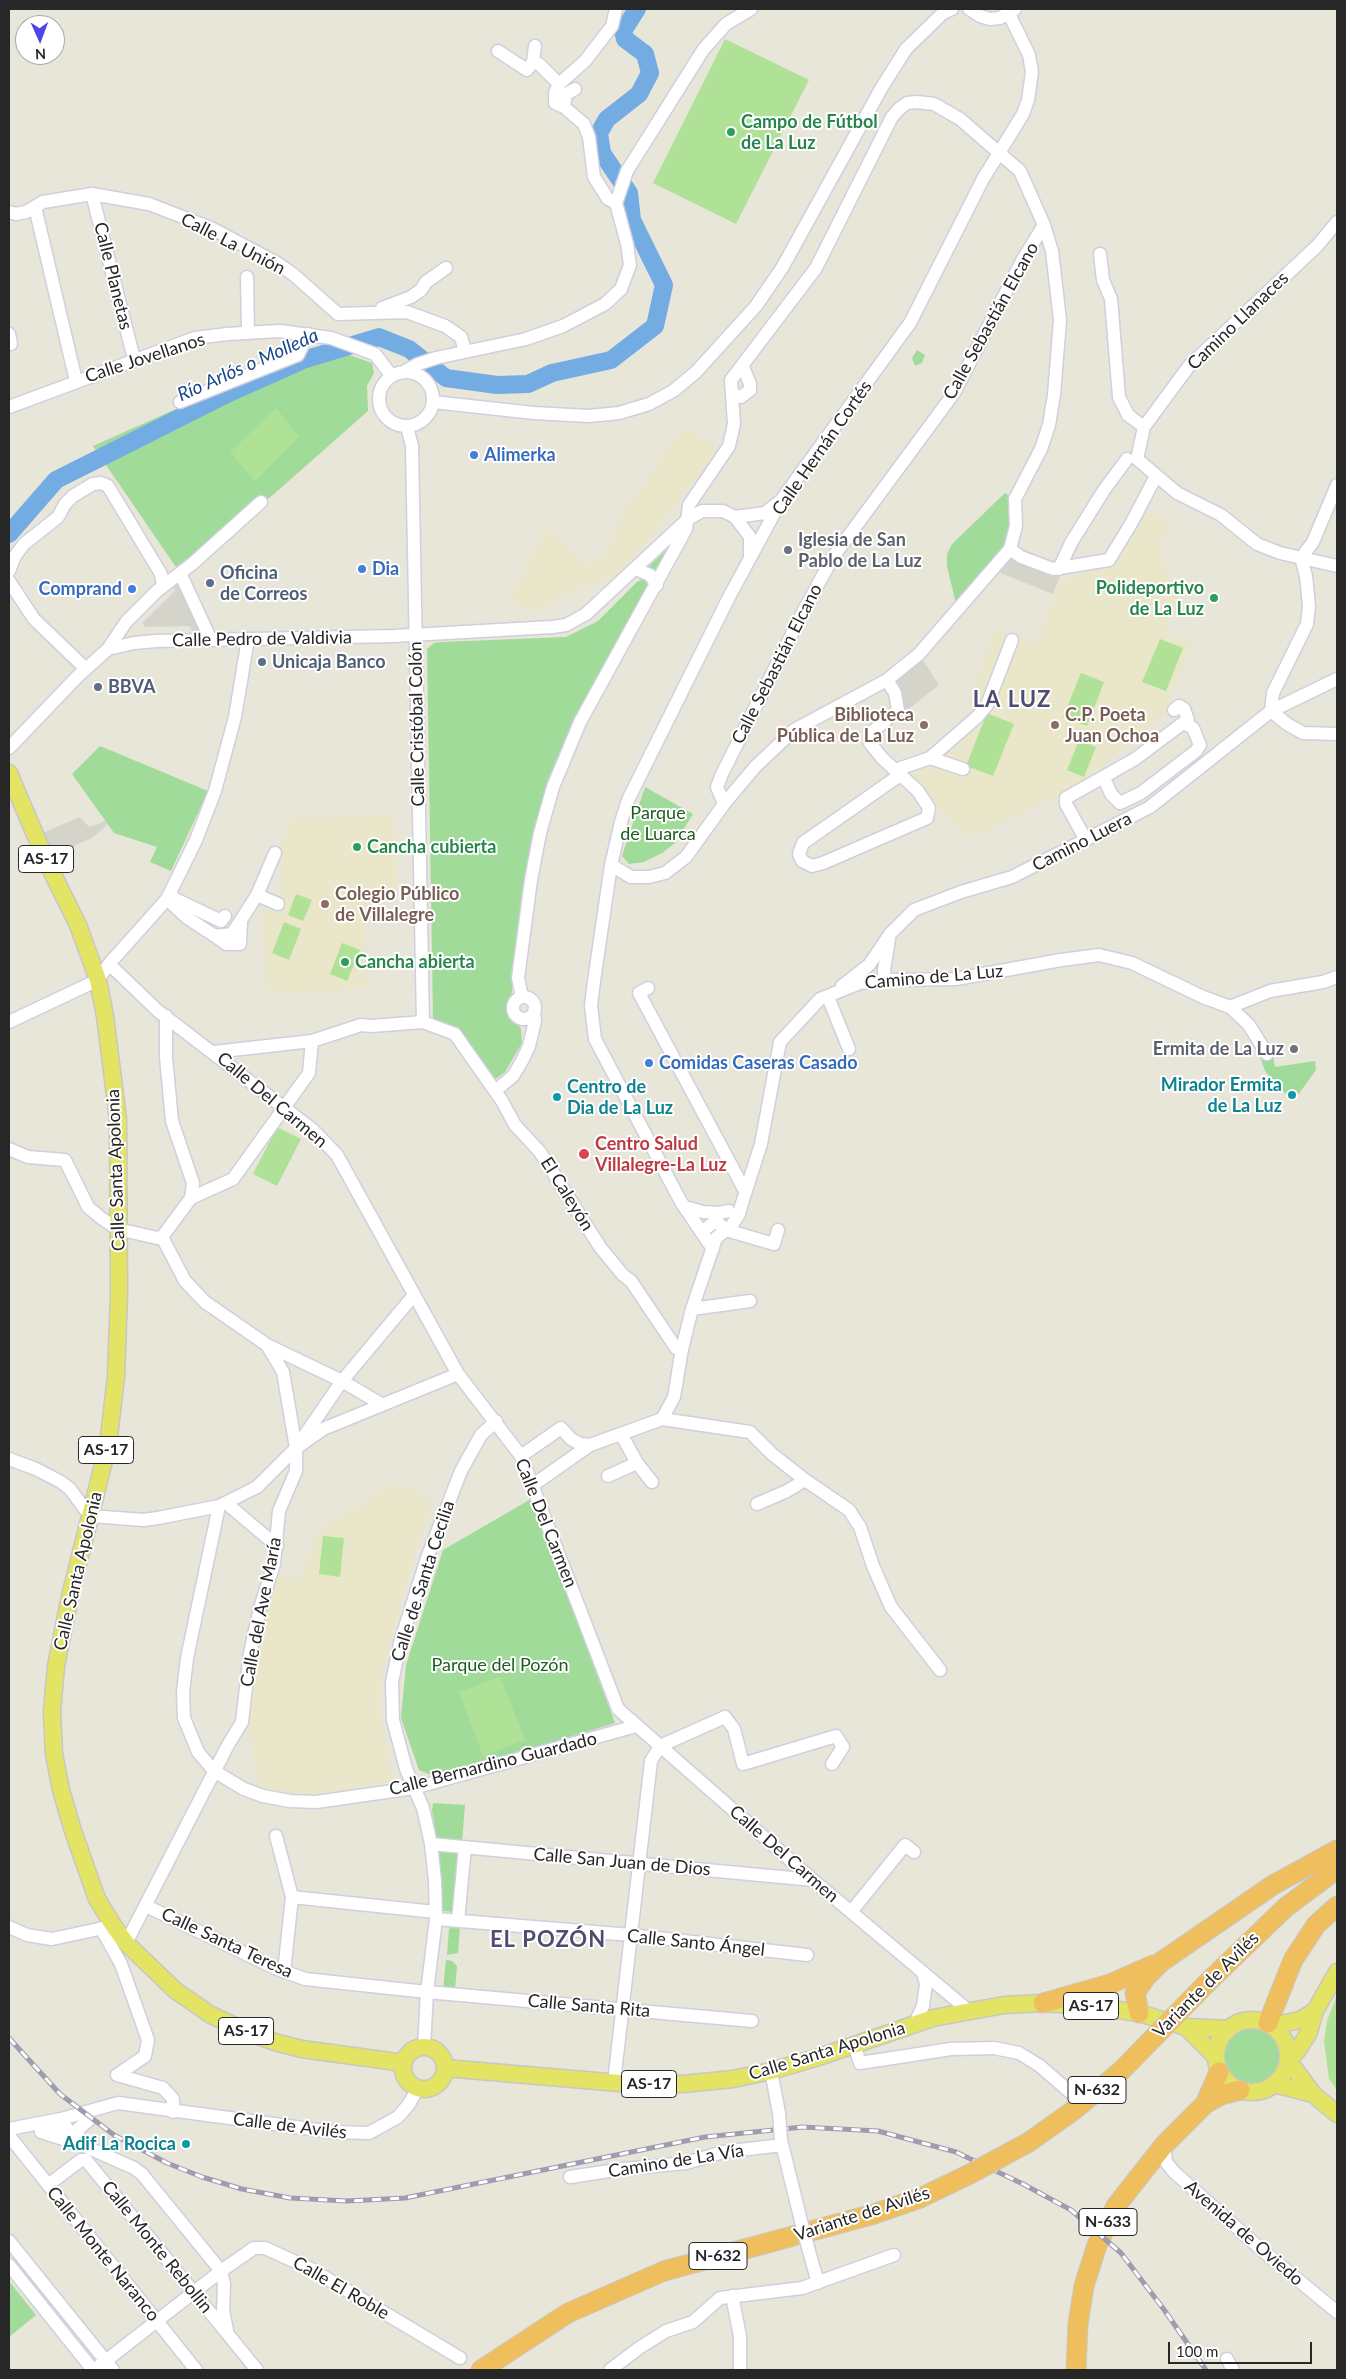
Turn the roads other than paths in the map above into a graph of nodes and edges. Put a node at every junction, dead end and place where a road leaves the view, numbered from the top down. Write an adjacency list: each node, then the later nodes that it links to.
1 (616, 9): 9 (street)
2 (751, 9): 14 (street)
3 (952, 9): 35 (street)
4 (969, 9): 5 (street)
5 (1012, 11): 12 (street, Calle Hernán Cortés)
6 (535, 46): 8 (street)
7 (498, 51): 8 (street)
8 (533, 62): 9 (street)
9 (559, 84): 11 (street)
10 (575, 88): 11 (street)
11 (564, 106): 14 (street)
12 (999, 154): 18 (street); 29 (street); 42 (street, Calle Hernán Cortés)
13 (92, 194): 15 (street, Calle La Unión); 22 (street, Calle La Unión); 28 (street, Calle Planetas)
14 (617, 199): 27 (street)
15 (35, 207): 16 (street, Calle La Unión); 32 (street)
16 (9, 212)
17 (1337, 222): 38 (street, Camino Llanaces)
18 (1044, 225): 46 (street); 77 (street, Calle Sebastián Elcano)
19 (1100, 254): 38 (street)
20 (446, 268): 22 (street)
21 (247, 277): 23 (street)
22 (374, 312): 27 (street, Calle La Unión)
23 (248, 333): 25 (street, Calle Jovellanos); 28 (street, Calle Jovellanos)
24 (9, 334): 26 (street)
25 (308, 334): 31 (street, Calle Jovellanos); 34 (street)
26 (9, 344)
27 (465, 351): 30 (street)
28 (134, 359): 32 (street, Calle Jovellanos)
29 (743, 367): 33 (street); 33 (street)
30 (405, 371): 31 (street); 35 (street)
31 (391, 375): 37 (street)
32 (76, 381): 36 (street, Calle Jovellanos)
33 (732, 394): 45 (street)
34 (180, 402)
35 (433, 402): 37 (street)
36 (9, 407)
37 (407, 427): 58 (street, Calle Cristóbal Colón)
38 (1144, 427): 40 (street, Camino Llanaces)
39 (1127, 460): 51 (street)
40 (1156, 476): 48 (street); 51 (street)
41 (1337, 485): 48 (street)
42 (786, 494): 44 (street); 47 (street, Calle Hernán Cortés)
43 (261, 502): 53 (street)
44 (735, 517): 45 (street); 47 (street)
45 (688, 519): 50 (street, Calle Pedro de Valdivia); 55 (street)
46 (1010, 549): 51 (street); 66 (street)
47 (750, 557): 80 (street, Calle Hernán Cortés)
48 (1301, 558): 49 (street); 68 (street)
49 (1337, 566)
50 (636, 569): 55 (street); 58 (street, Calle Pedro de Valdivia)
51 (1059, 569)
52 (9, 572): 56 (street)
53 (180, 573): 56 (street); 60 (street)
54 (9, 581): 64 (street)
55 (657, 585): 93 (street)
56 (163, 586): 57 (street)
57 (126, 622): 62 (street); 63 (street)
58 (416, 633): 59 (street, Calle Pedro de Valdivia); 99 (street, Calle Cristóbal Colón)
59 (248, 639): 60 (street, Calle Pedro de Valdivia); 84 (street)
60 (210, 640): 62 (street, Calle Pedro de Valdivia)
61 (1012, 640): 72 (street)
62 (134, 643): 63 (street, Calle Pedro de Valdivia)
63 (108, 649): 64 (street)
64 (86, 669): 71 (street)
65 (1337, 679): 68 (street, Camino Luera)
66 (887, 680): 75 (street); 77 (street)
67 (1174, 710): 69 (street)
68 (1271, 711): 70 (street); 78 (street, Camino Luera)
69 (1187, 724): 76 (street); 76 (street)
70 (1337, 734)
71 (9, 748)
72 (930, 758): 73 (street); 75 (street)
73 (964, 769)
74 (9, 772): 90 (main road, Calle Santa Apolonia / AS-17)
75 (897, 773): 75 (street)
76 (1104, 778): 78 (street)
77 (724, 804): 81 (street)
78 (1086, 840): 87 (street, Camino Luera)
79 (275, 853): 83 (street)
80 (611, 865): 81 (street); 82 (street, Calle Hernán Cortés)
81 (631, 877): 82 (street)
82 (608, 888): 109 (street, Calle Hernán Cortés)
83 (256, 895): 84 (street); 85 (street)
84 (167, 897): 86 (street); 88 (street)
85 (278, 904)
86 (225, 916)
87 (890, 934): 91 (street); 94 (street, Camino Luera)
88 (109, 964): 90 (street); 97 (street, Calle Del Carmen)
89 (1337, 977): 95 (street)
90 (98, 980): 98 (street); 112 (main road, Calle Santa Apolonia / AS-17)
91 (885, 980): 94 (street, Camino de La Luz); 95 (street, Camino de La Luz)
92 (643, 991): 107 (street)
93 (522, 997): 96 (street); 96 (street)
94 (828, 997): 101 (street); 107 (street, Camino de La Luz)
95 (1230, 1007): 103 (street, Camino de La Luz)
96 (530, 1015): 104 (street)
97 (166, 1016): 102 (street, Calle Del Carmen); 108 (street)
98 (9, 1022)
99 (423, 1022): 100 (street); 104 (street, El Caleyón)
100 (312, 1041): 102 (street); 105 (street)
101 (849, 1049)
102 (214, 1052): 105 (street, Calle Del Carmen)
103 (1267, 1054)
104 (495, 1091): 121 (street, El Caleyón)
105 (283, 1109): 108 (street); 117 (street, Calle Del Carmen)
106 (9, 1149): 112 (street)
107 (744, 1196): 110 (street); 111 (street, Camino de La Luz)
108 (191, 1198): 115 (street)
109 (685, 1207): 110 (street); 113 (street, Calle Hernán Cortés)
110 (730, 1211): 111 (street)
111 (724, 1225): 113 (street); 114 (street); 116 (street, Camino de La Luz)
112 (118, 1230): 115 (street); 139 (main road, Calle Santa Apolonia / AS-17)
113 (701, 1232): 116 (street, Calle Hernán Cortés)
114 (773, 1233)
115 (162, 1237): 120 (street)
116 (713, 1249): 119 (street, Camino de La Luz)
117 (414, 1295): 122 (street, Calle Del Carmen); 123 (street)
118 (750, 1301): 119 (street)
119 (692, 1309): 121 (street, Camino de La Luz)
120 (268, 1345): 123 (street); 129 (street, Calle del Ave María)
121 (682, 1349): 125 (street, Camino de La Luz)
122 (458, 1374): 124 (street); 126 (street, Calle Del Carmen)
123 (342, 1382): 124 (street); 129 (street)
124 (382, 1404): 129 (street)
125 (662, 1419): 127 (street); 134 (street)
126 (496, 1421): 130 (street, Calle Del Carmen); 146 (street, Calle de Santa Cecilia)
127 (621, 1434): 128 (street); 132 (street)
128 (590, 1444): 130 (street); 136 (street)
129 (296, 1448): 137 (street); 140 (street, Calle del Ave María)
130 (521, 1456): 136 (street, Calle Del Carmen)
131 (9, 1460): 139 (street)
132 (637, 1463): 133 (street); 135 (street)
133 (608, 1476)
134 (805, 1480): 138 (street); 141 (street)
135 (652, 1482)
136 (533, 1485): 142 (street, Calle Del Carmen)
137 (223, 1504): 139 (street); 140 (street); 145 (street, Calle Bernardino Guardado)
138 (757, 1504)
139 (90, 1516): 162 (main road, Calle Santa Apolonia / AS-17)
140 (277, 1546): 145 (street, Calle del Ave María)
141 (940, 1670)
142 (636, 1726): 143 (street, Calle Del Carmen); 146 (street, Calle Bernardino Guardado)
143 (660, 1746): 144 (street); 152 (street); 154 (street, Calle Del Carmen)
144 (832, 1764)
145 (214, 1771): 146 (street, Calle Bernardino Guardado); 156 (street, Calle del Ave María)
146 (414, 1788): 148 (street, Calle de Santa Cecilia)
147 (276, 1836): 155 (street)
148 (431, 1844): 149 (street, Calle San Juan de Dios); 159 (street, Calle de Santa Cecilia)
149 (465, 1847): 152 (street, Calle San Juan de Dios); 160 (street)
150 (1337, 1850): 166 (highway)
151 (914, 1852): 158 (street)
152 (639, 1863): 154 (street, Calle San Juan de Dios); 163 (street)
153 (1337, 1869): 222 (highway, Variante de Avilés / N-632, bridge)
154 (813, 1880): 158 (street, Calle Del Carmen)
155 (292, 1897): 159 (street, Calle Santo Ángel); 167 (street)
156 (146, 1906): 164 (street, Calle del Ave María); 167 (street, Calle Santa Teresa)
157 (1337, 1906): 178 (highway)
158 (851, 1912): 169 (street, Calle Del Carmen)
159 (436, 1915): 160 (street, Calle Santo Ángel); 170 (street, Calle de Santa Cecilia)
160 (458, 1921): 163 (street, Calle Santo Ángel)
161 (9, 1927): 162 (street)
162 (107, 1927): 164 (main road, Calle Santa Apolonia / AS-17); 195 (street)
163 (631, 1936): 165 (street, Calle Santo Ángel); 172 (street)
164 (126, 1944): 184 (main road, Calle Santa Apolonia / AS-17)
165 (807, 1955)
166 (1161, 1962): 171 (highway); 175 (highway)
167 (284, 1972): 170 (street, Calle Santa Teresa)
168 (1337, 1972): 174 (main road)
169 (923, 1973): 173 (street, Calle Del Carmen); 177 (street)
170 (427, 1992): 172 (street, Calle Santa Rita); 182 (street, Calle de Santa Cecilia)
171 (1043, 2003): 173 (main road, AS-17); 175 (main road, AS-17)
172 (623, 2009): 176 (street, Calle Santa Rita); 188 (street)
173 (969, 2011): 177 (main road, Calle Santa Apolonia / AS-17)
174 (1315, 2011): 178 (main road); 183 (main road)
175 (1139, 2014): 179 (main road, AS-17)
176 (752, 2021)
177 (915, 2023): 181 (main road, Calle Santa Apolonia / AS-17)
178 (1270, 2024): 180 (main road, AS-17); 183 (main road)
179 (1186, 2027): 180 (main road, AS-17); 185 (main road, AS-17)
180 (1228, 2029): 185 (main road)
181 (854, 2045): 187 (main road, Calle Santa Apolonia / AS-17); 192 (street)
182 (424, 2047): 184 (main road); 186 (main road)
183 (1288, 2060): 189 (main road); 193 (main road)
184 (404, 2063): 190 (main road)
185 (1217, 2064): 191 (main road, AS-17); 194 (highway, N-633)
186 (445, 2068): 188 (main road, Calle Santa Apolonia / AS-17); 190 (main road)
187 (771, 2071): 188 (main road, Calle Santa Apolonia / AS-17); 202 (street, bridge)
188 (614, 2082)
189 (1274, 2084): 191 (main road); 193 (main road)
190 (418, 2088): 195 (street, Calle de Avilés)
191 (1240, 2090): 194 (highway, N-633)
192 (1072, 2093)
193 (1313, 2094): 196 (main road)
194 (1205, 2104): 203 (highway, N-633)
195 (173, 2112): 197 (street, Calle de Avilés)
196 (1337, 2114)
197 (85, 2118): 198 (street); 199 (street, Calle de Avilés); 201 (street)
198 (66, 2126): 199 (street); 201 (street)
199 (40, 2128): 200 (street, Calle de Avilés); 201 (street)
200 (9, 2135): 205 (street, Calle Monte Naranco)
201 (76, 2142): 209 (street)
202 (782, 2142): 204 (street, Camino de La Vía); 210 (street, bridge)
203 (1164, 2146): 213 (street, Avenida de Oviedo); 225 (highway, N-633)
204 (570, 2178)
205 (48, 2185): 211 (street, Calle Monte Rebollin); 214 (street, Calle Monte Naranco)
206 (9, 2241): 218 (street)
207 (894, 2255): 210 (street)
208 (9, 2265): 219 (street)
209 (221, 2271): 211 (street, Calle El Roble); 215 (street); 216 (street, Calle El Roble)
210 (818, 2283): 212 (street)
211 (194, 2293): 214 (street, Calle El Roble); 215 (street, Calle Monte Rebollin)
212 (732, 2296): 223 (street); 224 (street)
213 (1337, 2312)
214 (157, 2321): 218 (street, Calle El Roble); 220 (street, Calle Monte Naranco)
215 (228, 2332): 221 (street, Calle Monte Rebollin)
216 (460, 2358)
217 (1226, 2359): 226 (street)
218 (109, 2366): 219 (street, Calle El Roble)
219 (93, 2370)
220 (196, 2370)
221 (257, 2370)
222 (480, 2370)
223 (610, 2370)
224 (740, 2370)
225 (1076, 2370)
226 (1233, 2370)

